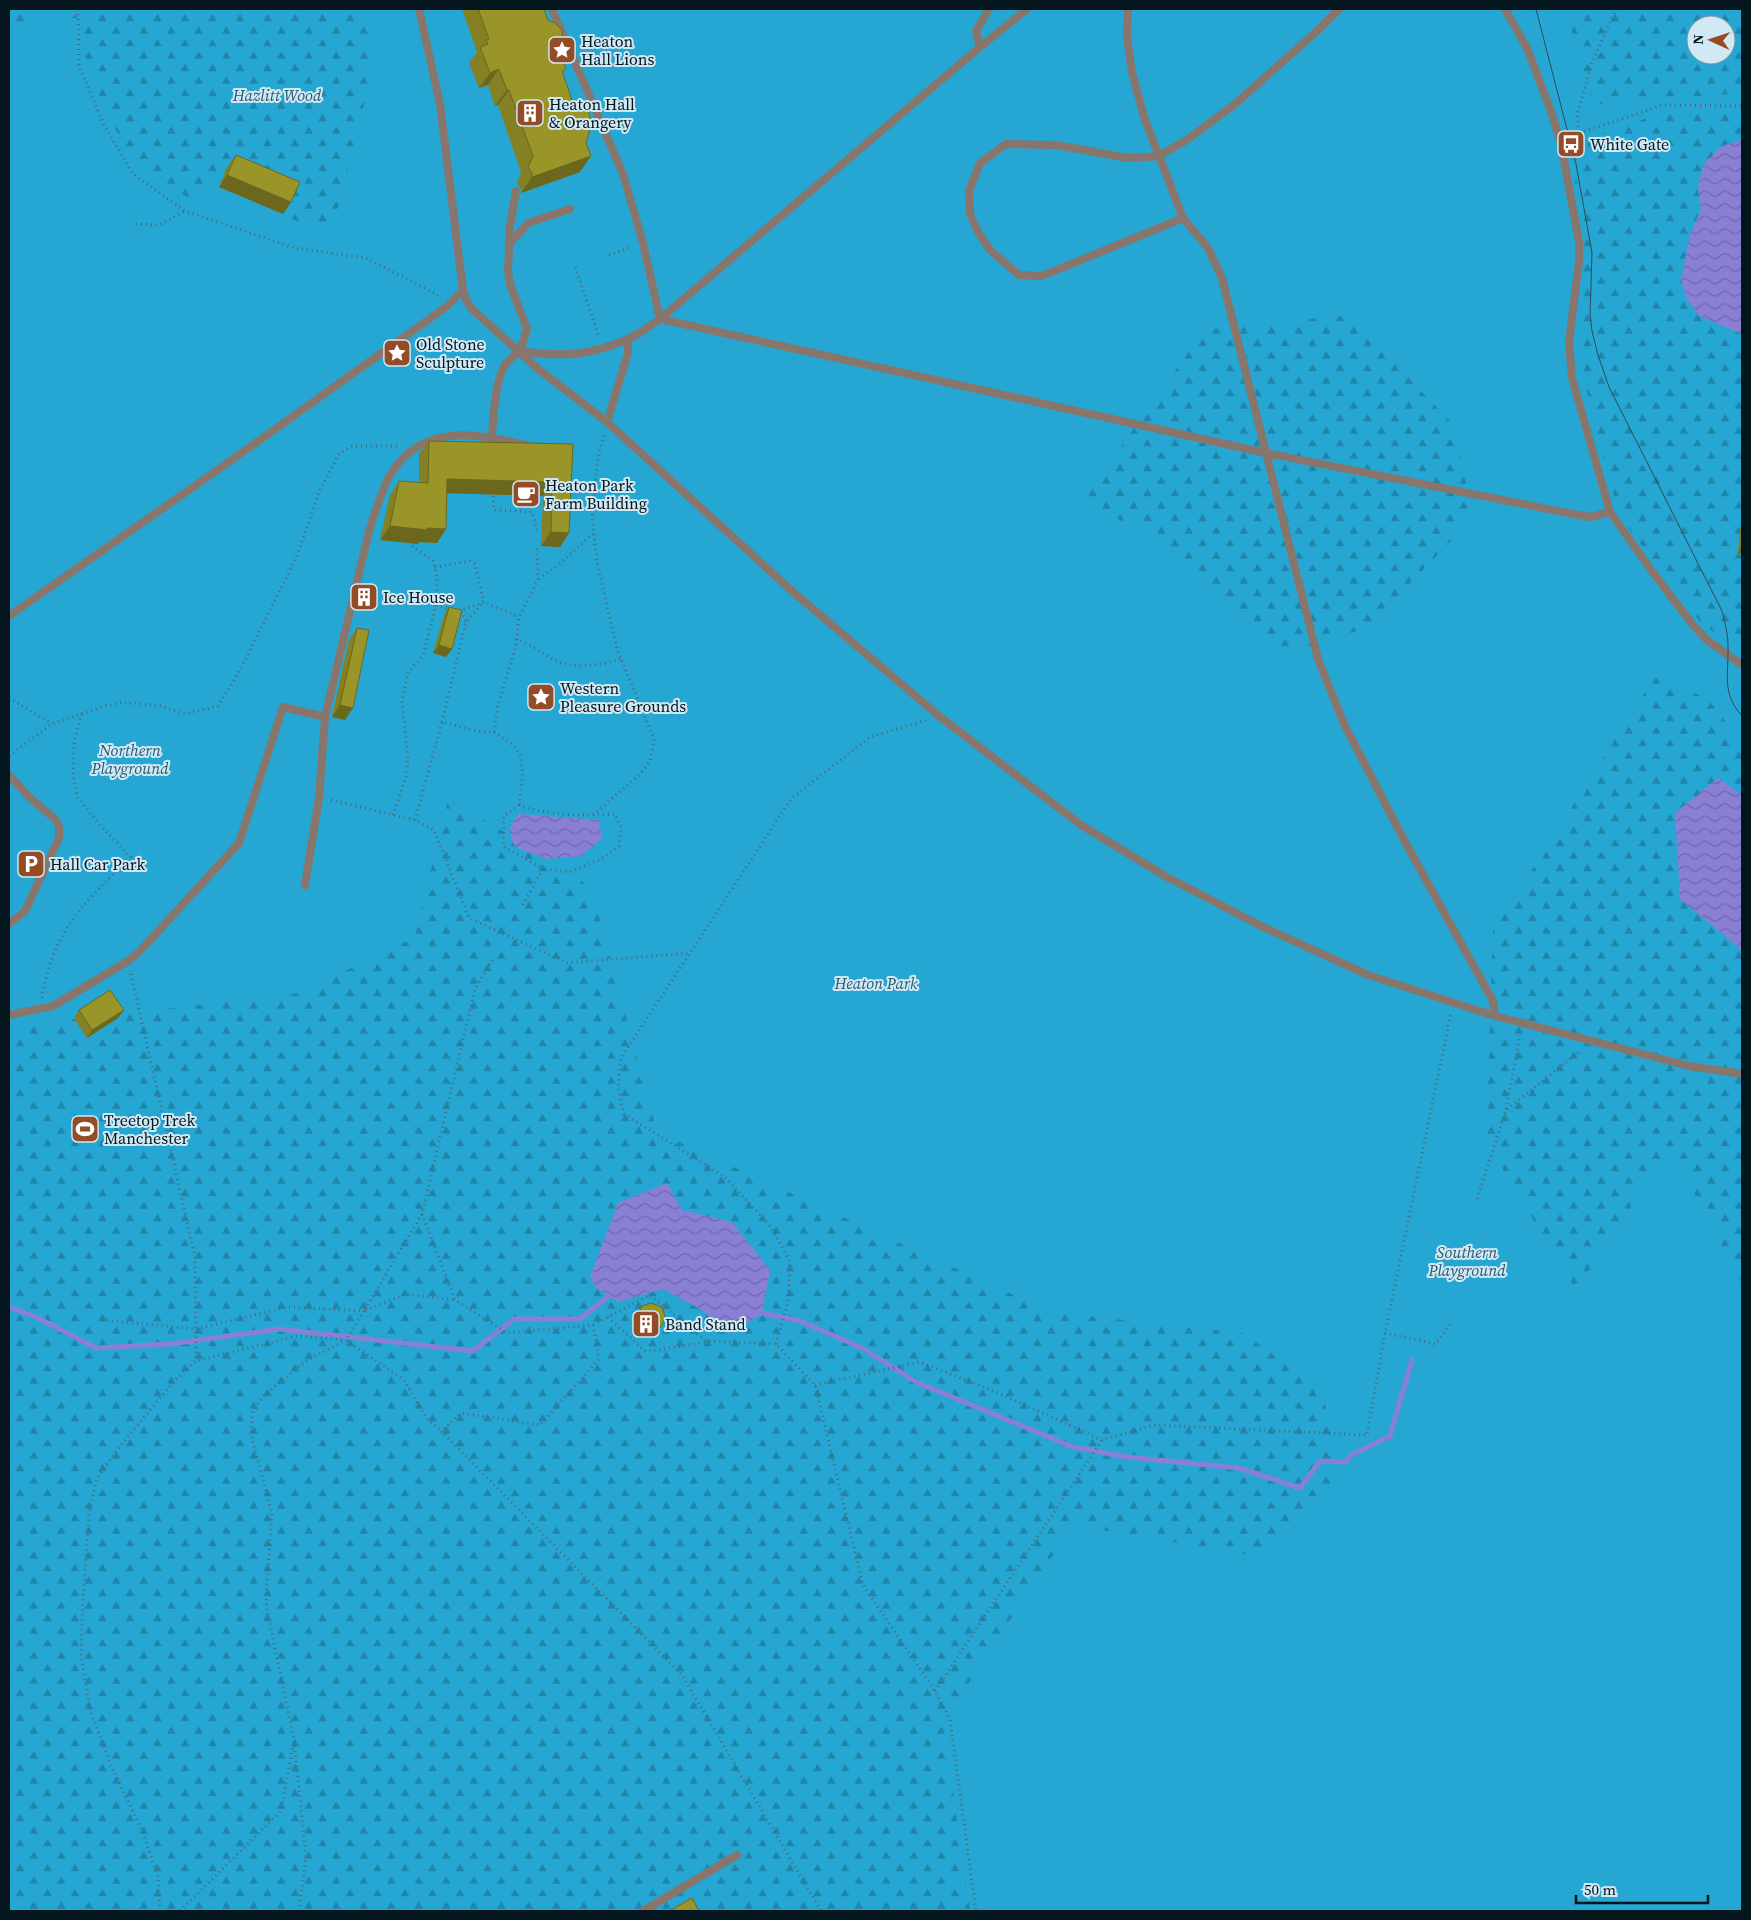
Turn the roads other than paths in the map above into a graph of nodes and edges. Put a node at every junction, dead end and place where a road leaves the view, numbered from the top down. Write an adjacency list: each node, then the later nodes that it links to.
1 (419, 9): 14 (lane)
2 (552, 9): 15 (lane)
3 (989, 9): 8 (lane)
4 (1027, 9): 8 (lane)
5 (1128, 9): 9 (lane)
6 (1339, 9): 9 (lane)
7 (1505, 9): 22 (lane)
8 (980, 47): 15 (lane)
9 (1159, 156): 12 (lane); 12 (lane)
10 (516, 190): 13 (lane)
11 (570, 208): 13 (lane)
12 (1183, 218): 21 (lane)
13 (508, 245): 17 (lane)
14 (463, 290): 17 (lane); 23 (lane)
15 (660, 319): 16 (lane); 21 (lane)
16 (628, 339): 17 (lane); 18 (lane)
17 (520, 351): 18 (lane); 19 (lane)
18 (608, 422): 30 (lane)
19 (492, 437): 20 (lane); 25 (lane)
20 (538, 448)
21 (1266, 453): 22 (lane); 30 (lane)
22 (1610, 512): 24 (lane)
23 (9, 616)
24 (1742, 666)
25 (324, 717): 27 (lane); 29 (lane)
26 (9, 775): 28 (lane)
27 (305, 885)
28 (9, 924)
29 (9, 1015)
30 (1495, 1016): 31 (lane)
31 (1742, 1074)
32 (738, 1855): 33 (lane)
33 (643, 1911)

